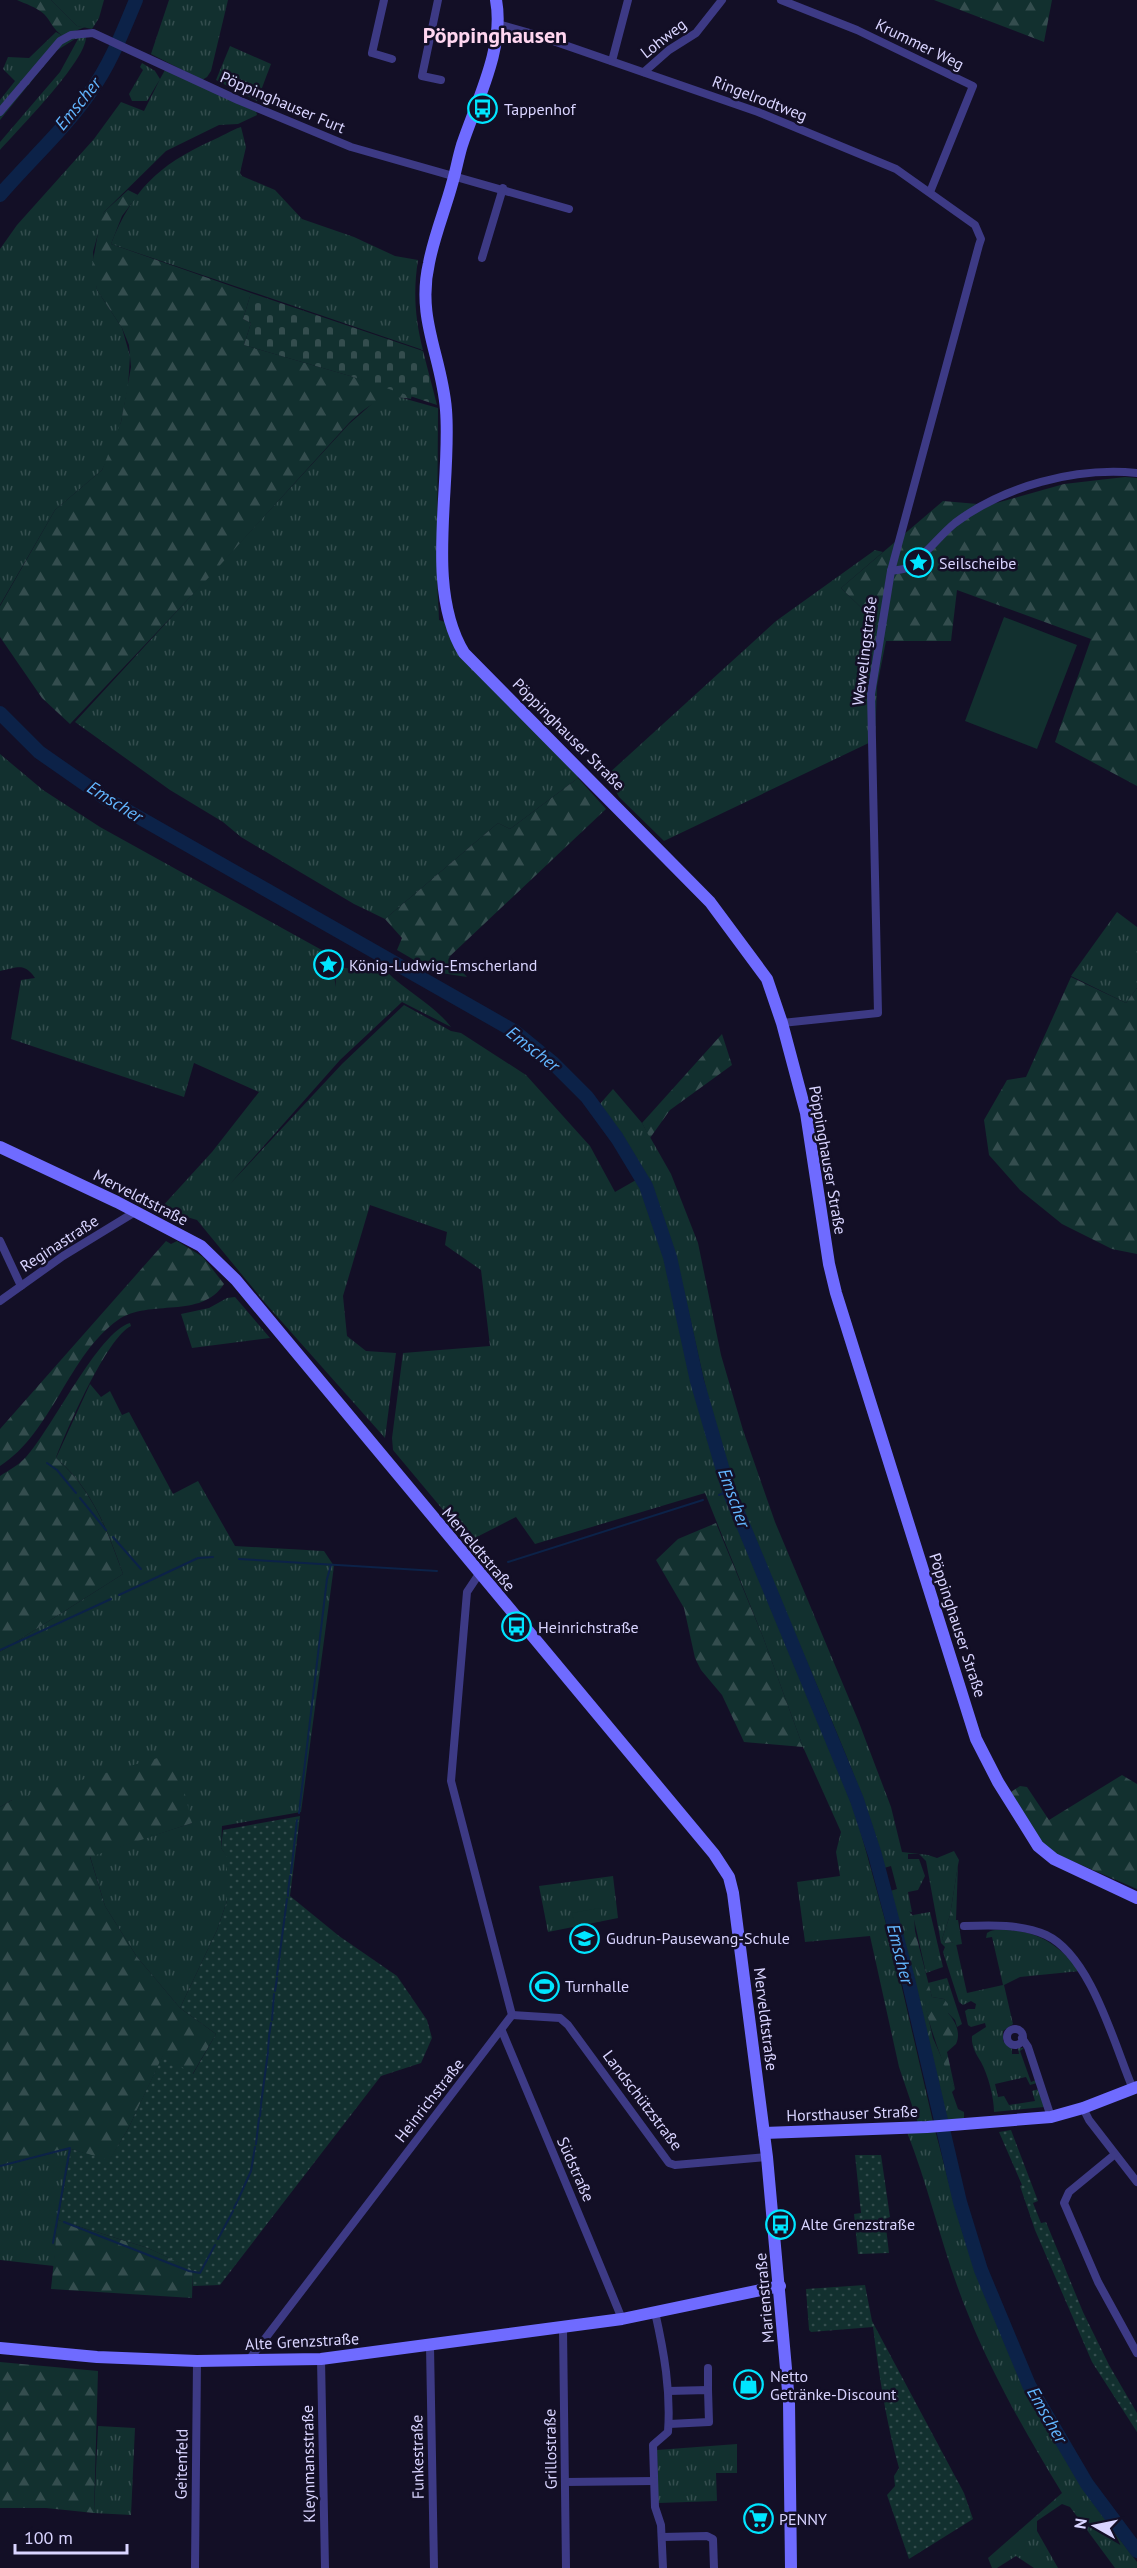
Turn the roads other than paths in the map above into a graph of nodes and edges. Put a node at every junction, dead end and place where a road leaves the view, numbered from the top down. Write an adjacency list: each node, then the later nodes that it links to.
1 (384, 0): 8 (street)
2 (438, 0): 11 (street)
3 (628, 0): 9 (street)
4 (722, 0): 10 (street, Lohweg)
5 (781, 0): 15 (street, Krummer Weg)
6 (493, 1): 7 (main road, Pöppinghauser Straße)
7 (498, 24): 9 (street, Ringelrodtweg); 13 (main road, Pöppinghauser Straße)
8 (392, 59)
9 (612, 61): 10 (street, Ringelrodtweg)
10 (644, 72): 15 (street, Ringelrodtweg)
11 (441, 80)
12 (0, 112): 13 (street, Pöppinghauser Furt)
13 (455, 175): 14 (street); 21 (main road, Pöppinghauser Straße)
14 (503, 188): 16 (street); 18 (street)
15 (930, 192): 17 (street, Ringelrodtweg)
16 (569, 209)
17 (979, 245): 20 (street, Wewelingstraße)
18 (482, 258)
19 (1137, 473): 20 (street)
20 (891, 571): 21 (street, Wewelingstraße)
21 (782, 1023): 28 (main road, Pöppinghauser Straße)
22 (0, 1147): 23 (main road, Merveldtstraße)
23 (135, 1212): 25 (street, Reginastraße); 27 (main road, Merveldtstraße)
24 (0, 1240): 25 (street)
25 (21, 1286): 26 (street, Reginastraße)
26 (0, 1301)
27 (479, 1575): 30 (street); 36 (main road, Merveldtstraße)
28 (1137, 1898)
29 (964, 1926): 33 (street)
30 (512, 2015): 31 (street, Heinrichstraße); 38 (street, Landschützstraße)
31 (502, 2031): 42 (street, Südstraße); 49 (street, Heinrichstraße)
32 (1022, 2038): 35 (street)
33 (1135, 2088): 34 (main road, Horsthauser Straße)
34 (1083, 2108): 35 (main road, Horsthauser Straße); 37 (street)
35 (1051, 2117): 36 (main road, Horsthauser Straße)
36 (764, 2133): 38 (main road, Marienstraße)
37 (1114, 2155): 39 (street); 46 (street)
38 (767, 2157): 40 (main road, Marienstraße)
39 (1135, 2176)
40 (780, 2286): 41 (main road, Alte Grenzstraße); 63 (main road, Marienstraße)
41 (655, 2312): 42 (main road, Alte Grenzstraße); 52 (street)
42 (622, 2319): 43 (main road, Alte Grenzstraße)
43 (563, 2329): 44 (main road, Alte Grenzstraße); 54 (street, Grillostraße)
44 (430, 2346): 47 (main road, Alte Grenzstraße); 59 (street, Funkestraße)
45 (0, 2348): 48 (main road, Alte Grenzstraße)
46 (1137, 2353)
47 (321, 2359): 49 (main road, Alte Grenzstraße); 58 (street, Kleynmansstraße)
48 (197, 2361): 49 (main road, Alte Grenzstraße); 57 (street, Geitenfeld)
49 (248, 2361)
50 (708, 2368): 51 (street)
51 (708, 2390): 52 (street); 53 (street)
52 (668, 2391): 53 (street)
53 (669, 2424): 55 (street)
54 (565, 2481): 55 (street); 60 (street, Grillostraße)
55 (654, 2481): 56 (street)
56 (662, 2537): 61 (street); 62 (street)
57 (195, 2568)
58 (325, 2568)
59 (434, 2568)
60 (566, 2568)
61 (663, 2568)
62 (714, 2568)
63 (791, 2568)

